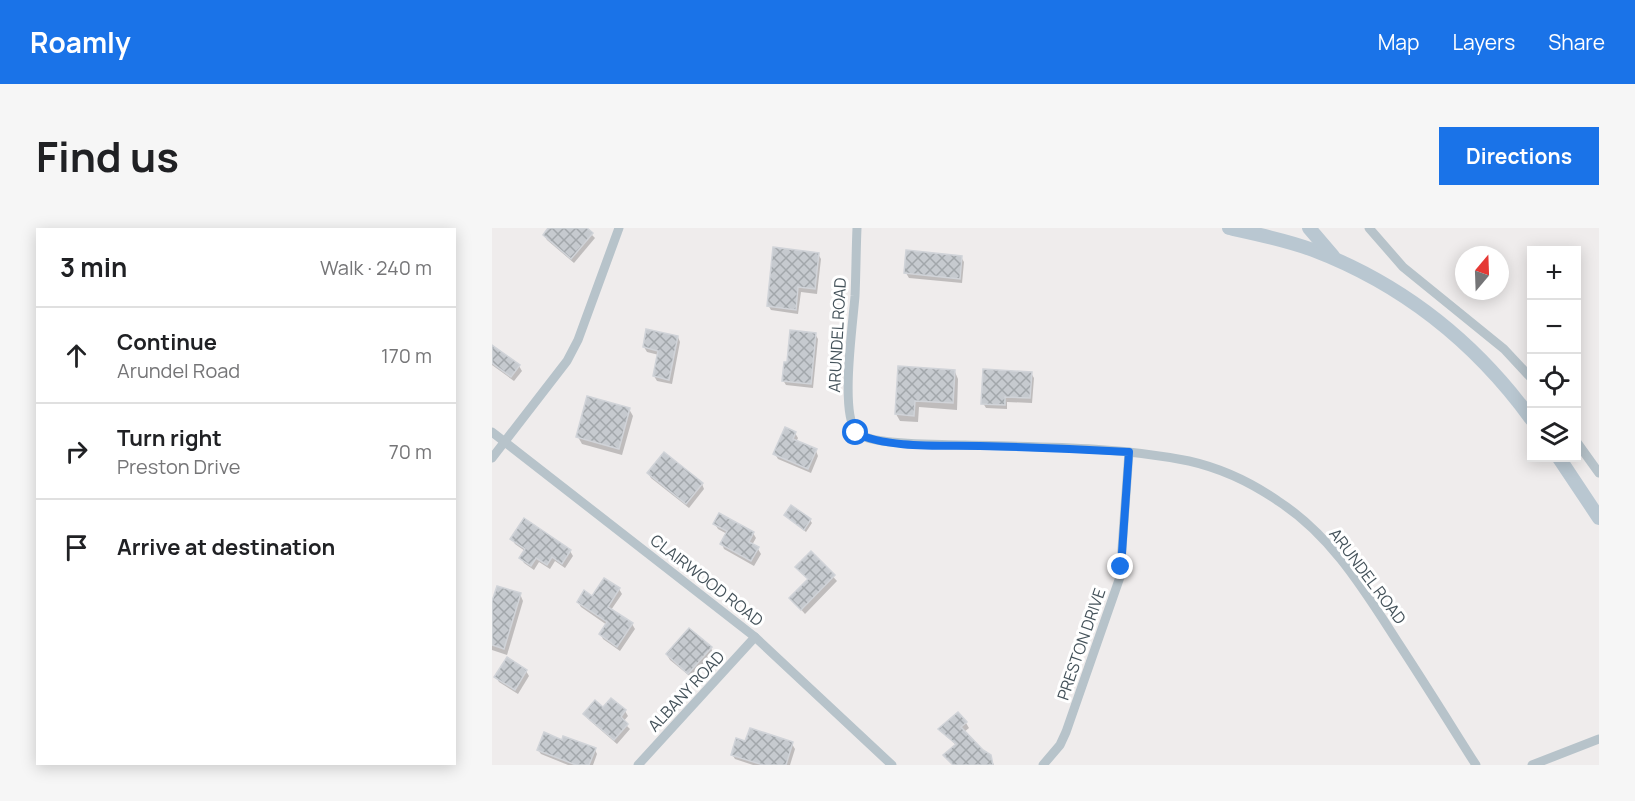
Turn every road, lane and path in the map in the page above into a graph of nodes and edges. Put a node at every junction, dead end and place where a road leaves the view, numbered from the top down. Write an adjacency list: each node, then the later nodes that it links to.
1 (619, 228): 10 (street)
2 (857, 228): 12 (street, ARUNDEL ROAD)
3 (1229, 228): 6 (main road)
4 (1309, 228): 6 (main road)
5 (1369, 228): 7 (street)
6 (1336, 261): 8 (main road)
7 (1527, 374)
8 (1527, 414)
9 (492, 432): 10 (street, CLAIRWOOD ROAD)
10 (505, 442): 13 (street); 17 (street, CLAIRWOOD ROAD)
11 (1581, 448): 15 (street)
12 (1129, 452): 21 (street, PRESTON DRIVE); 22 (street, ARUNDEL ROAD)
13 (492, 458)
14 (1562, 462): 16 (main road)
15 (1599, 473)
16 (1599, 518)
17 (755, 637): 19 (street, ALBANY ROAD); 20 (street, CLAIRWOOD ROAD)
18 (1599, 739): 23 (street)
19 (638, 765)
20 (892, 765)
21 (1043, 765)
22 (1476, 765)
23 (1533, 765)

